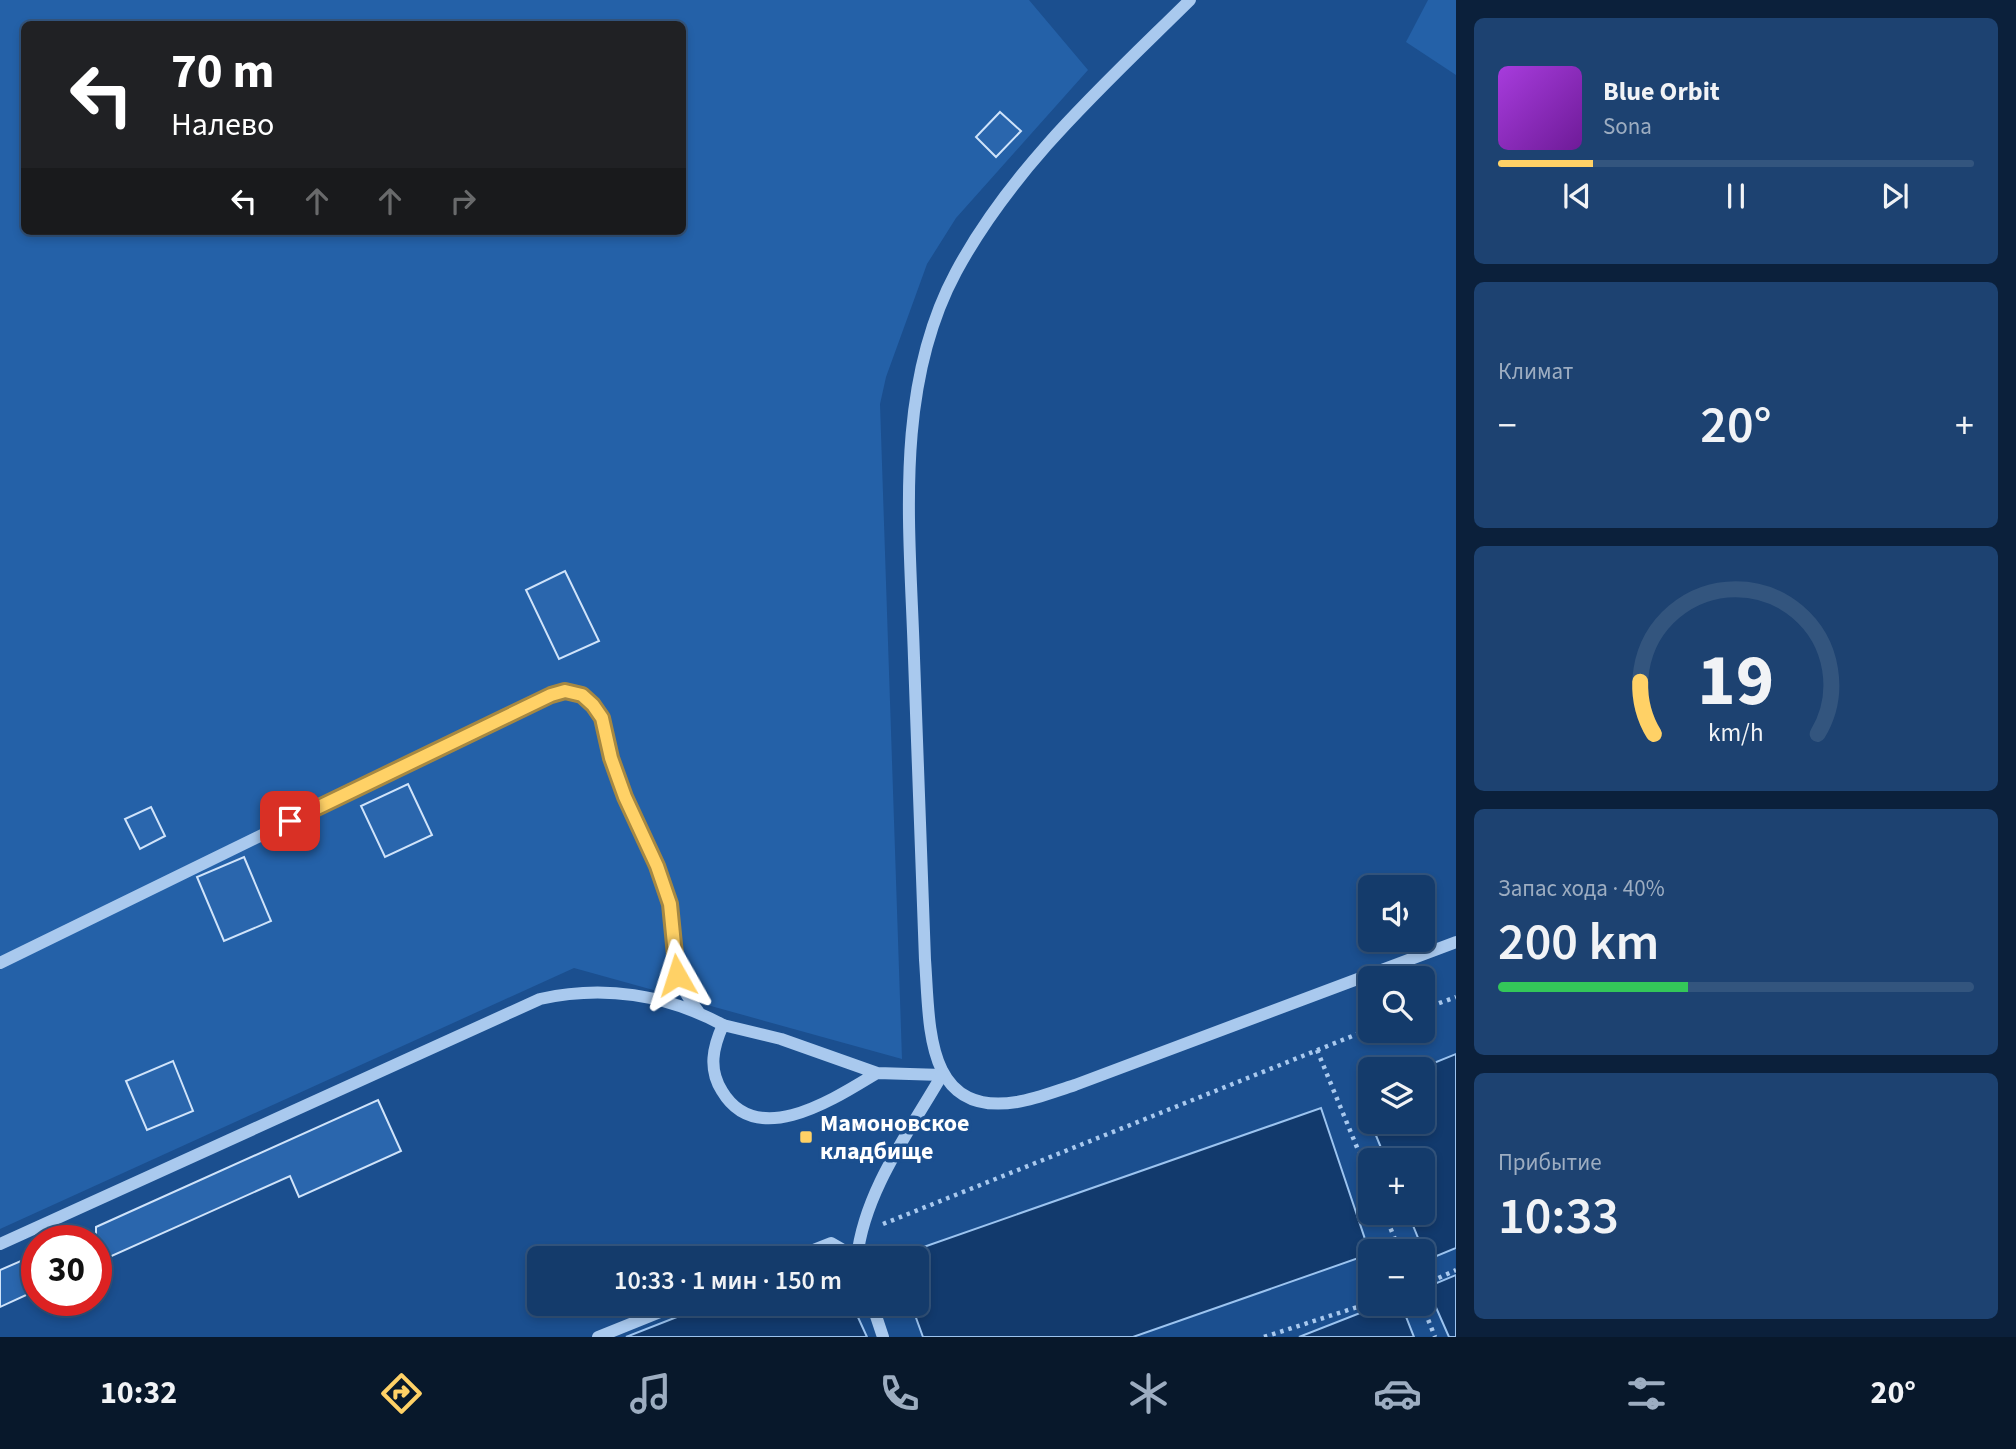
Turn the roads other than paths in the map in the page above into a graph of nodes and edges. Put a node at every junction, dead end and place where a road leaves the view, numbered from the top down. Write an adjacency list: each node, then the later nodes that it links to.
1 (1190, 0): 7 (street)
2 (1456, 942): 7 (street)
3 (0, 963): 4 (street)
4 (698, 1011): 5 (street); 8 (street)
5 (723, 1025): 6 (street); 6 (street)
6 (877, 1073): 7 (street)
7 (942, 1075): 9 (street)
8 (0, 1244)
9 (858, 1246)
10 (650, 1316): 12 (street)
11 (876, 1316): 13 (street)
12 (598, 1337)
13 (883, 1337)

